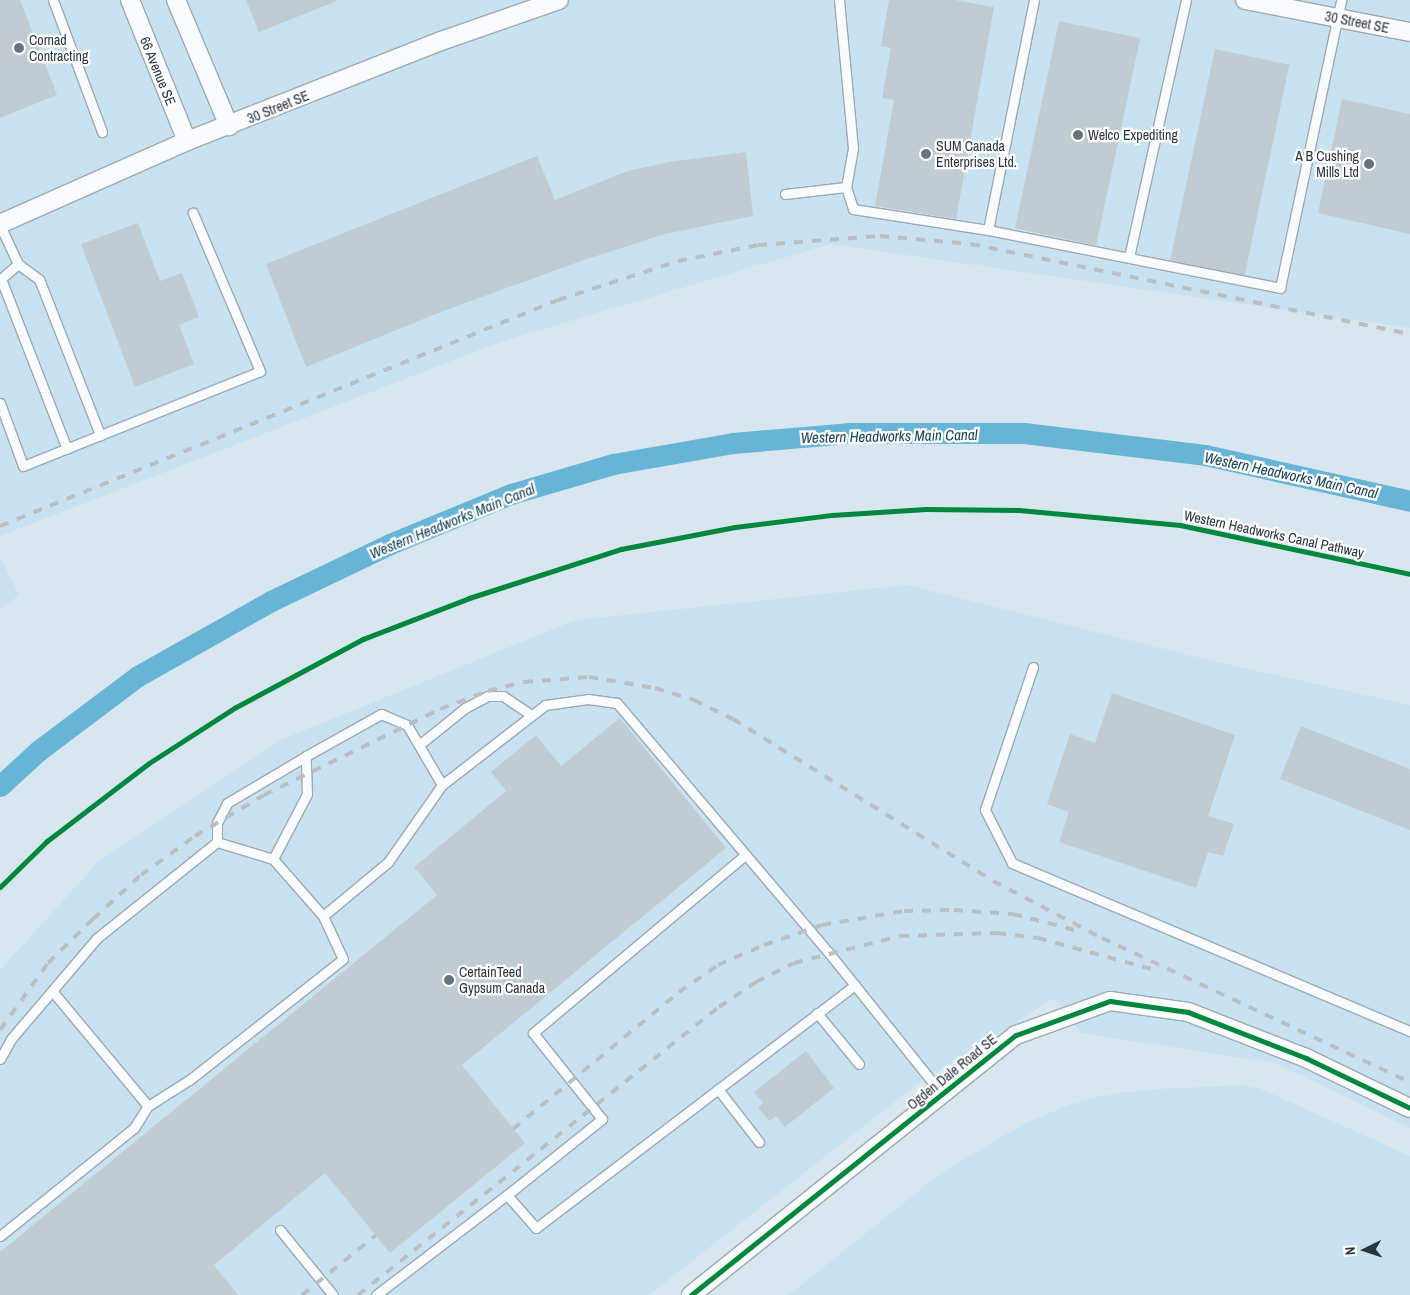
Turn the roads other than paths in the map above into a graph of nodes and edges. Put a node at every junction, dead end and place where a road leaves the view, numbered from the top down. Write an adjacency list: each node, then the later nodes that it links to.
1 (53, 0): 14 (lane)
2 (130, 0): 15 (street, 66 Avenue SE)
3 (176, 0): 13 (street)
4 (559, 0): 13 (street, 30 Street SE)
5 (840, 0): 16 (lane)
6 (1034, 0): 20 (lane)
7 (1186, 0): 21 (lane)
8 (1245, 0): 10 (street, 30 Street SE)
9 (1341, 0): 11 (lane)
10 (1286, 4): 11 (street, 30 Street SE)
11 (1337, 18): 12 (street, 30 Street SE); 21 (lane)
12 (1410, 32)
13 (229, 126): 15 (street, 30 Street SE)
14 (102, 132)
15 (187, 141): 19 (street, 30 Street SE)
16 (846, 187): 17 (lane); 20 (lane)
17 (785, 194)
18 (193, 213): 25 (lane)
19 (0, 224): 22 (lane)
20 (988, 230): 21 (lane)
21 (1128, 257)
22 (18, 264): 23 (lane); 25 (lane)
23 (0, 279): 26 (lane)
24 (0, 403): 26 (lane)
25 (100, 435): 26 (lane)
26 (67, 449)
27 (1032, 667): 39 (lane)
28 (531, 716): 29 (lane); 31 (lane); 33 (lane)
29 (419, 745): 30 (lane); 31 (lane)
30 (306, 756): 32 (lane); 34 (lane)
31 (442, 785): 35 (lane)
32 (217, 842): 34 (lane); 37 (lane)
33 (745, 855): 36 (lane); 47 (lane)
34 (273, 859): 35 (lane)
35 (323, 916): 44 (lane)
36 (855, 985): 38 (lane); 43 (lane)
37 (53, 992): 40 (lane); 44 (lane)
38 (817, 1013): 41 (lane); 42 (lane)
39 (1410, 1031)
40 (0, 1060)
41 (858, 1064)
42 (718, 1089): 46 (lane); 47 (lane)
43 (942, 1094): 45 (street, Ogden Dale Road SE); 52 (street, Ogden Dale Road SE)
44 (148, 1106): 49 (lane)
45 (1410, 1108)
46 (759, 1142)
47 (507, 1195): 51 (lane)
48 (280, 1230): 50 (lane)
49 (0, 1236)
50 (333, 1295)
51 (376, 1295)
52 (691, 1295)

